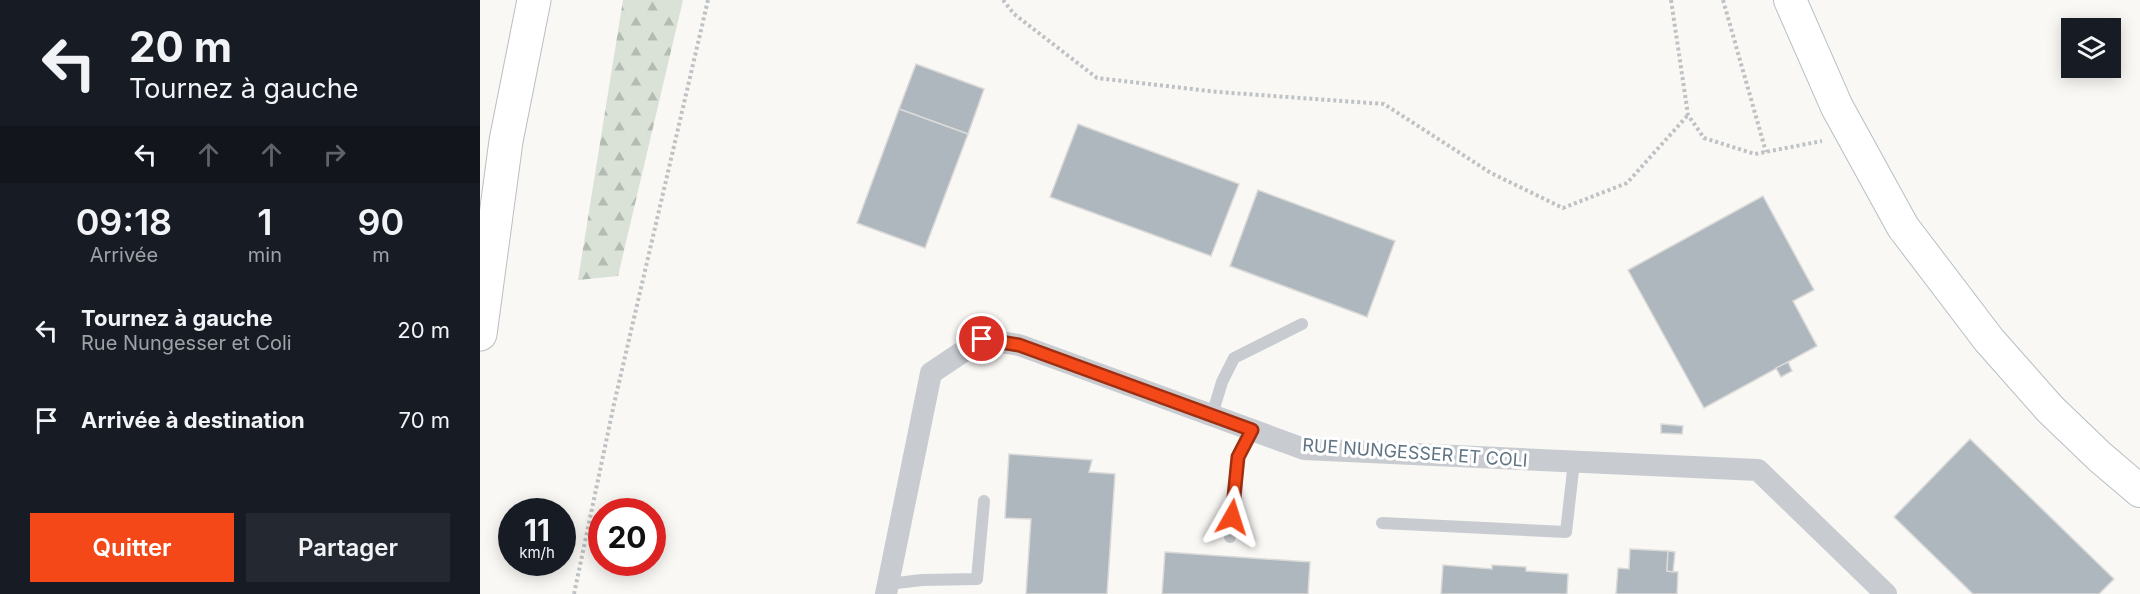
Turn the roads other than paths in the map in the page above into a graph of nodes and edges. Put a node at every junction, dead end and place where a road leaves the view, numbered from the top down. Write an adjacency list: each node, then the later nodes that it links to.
1 (534, 0): 4 (highway)
2 (1790, 0): 8 (main road)
3 (1302, 324): 5 (lane)
4 (480, 334)
5 (1212, 415): 6 (street, RUE NUNGESSER ET COLI); 12 (street, RUE NUNGESSER ET COLI)
6 (1252, 430): 7 (street, RUE NUNGESSER ET COLI); 11 (lane)
7 (1574, 462): 10 (lane); 13 (street, RUE NUNGESSER ET COLI)
8 (2140, 491)
9 (984, 501): 12 (lane)
10 (1382, 523)
11 (1230, 537)
12 (887, 589)
13 (1886, 594)

